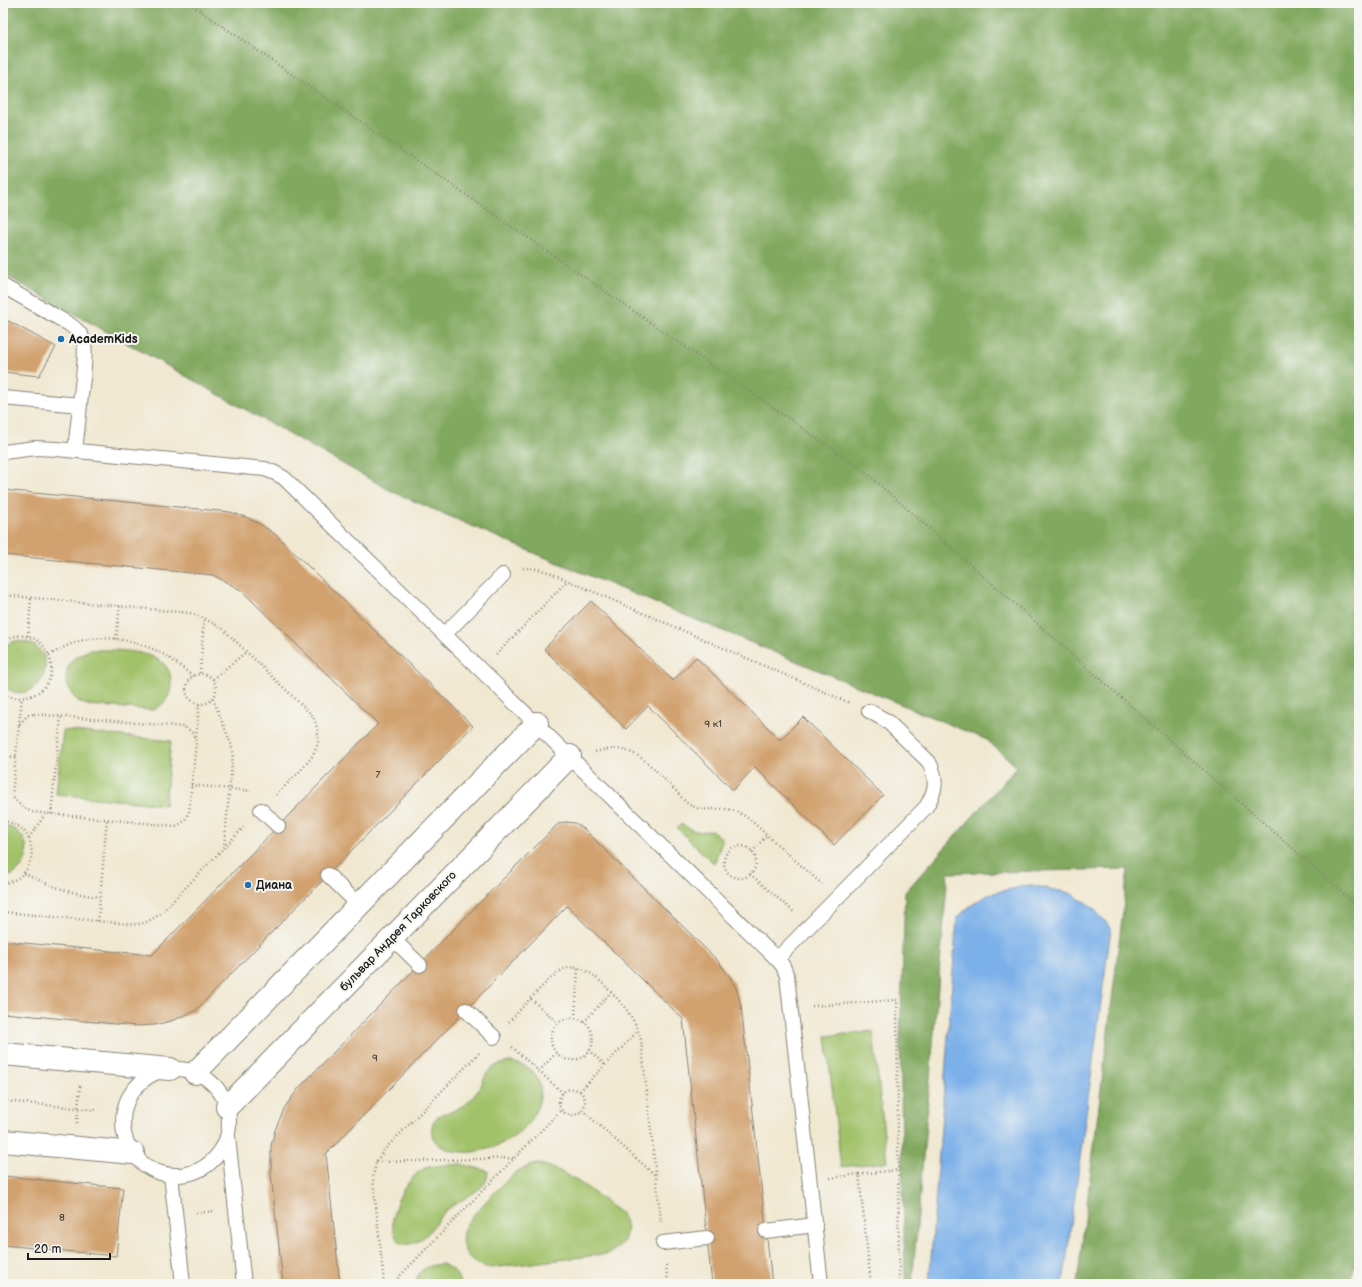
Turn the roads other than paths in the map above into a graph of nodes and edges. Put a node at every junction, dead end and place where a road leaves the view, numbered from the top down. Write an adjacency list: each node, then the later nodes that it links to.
1 (3, 286): 3 (lane)
2 (3, 398): 3 (lane)
3 (80, 405): 4 (lane)
4 (75, 451): 5 (lane); 7 (lane)
5 (3, 452)
6 (503, 575): 7 (lane)
7 (446, 634): 9 (lane)
8 (869, 711): 16 (lane)
9 (537, 724): 10 (lane); 14 (street)
10 (575, 761): 15 (street, бульвар Андрея Тарковского); 16 (lane)
11 (261, 810): 12 (lane)
12 (278, 826)
13 (328, 875): 14 (lane)
14 (359, 905): 22 (street)
15 (392, 938): 17 (lane); 23 (street, бульвар Андрея Тарковского)
16 (778, 959): 28 (lane)
17 (420, 965)
18 (466, 1010): 19 (lane)
19 (496, 1035)
20 (3, 1054): 21 (street)
21 (170, 1069): 22 (lane); 26 (lane)
22 (195, 1073): 23 (lane)
23 (227, 1107): 24 (lane)
24 (227, 1136): 27 (lane); 33 (lane)
25 (3, 1141): 26 (street)
26 (133, 1153): 27 (lane)
27 (171, 1175): 32 (lane)
28 (815, 1225): 29 (lane); 34 (lane)
29 (766, 1231)
30 (707, 1238): 31 (lane)
31 (663, 1243)
32 (183, 1284)
33 (244, 1284)
34 (821, 1284)

